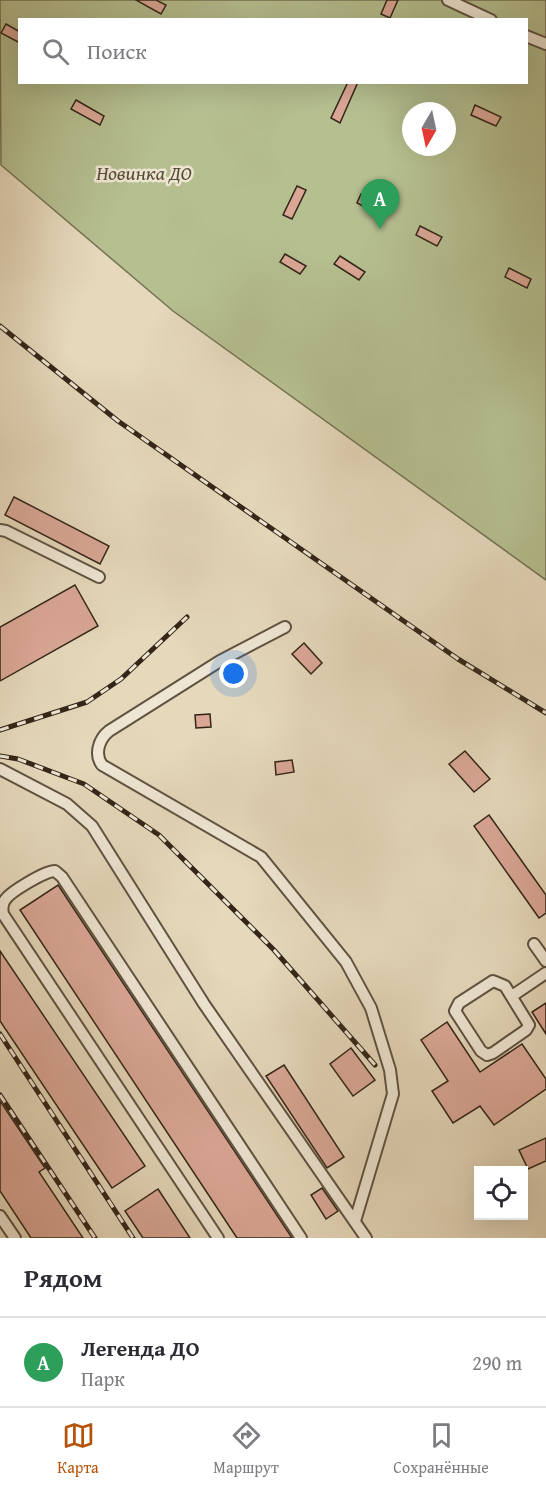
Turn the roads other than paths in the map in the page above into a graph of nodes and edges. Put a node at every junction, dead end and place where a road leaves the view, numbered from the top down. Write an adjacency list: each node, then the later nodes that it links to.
1 (448, 0): 2 (lane)
2 (487, 18)
3 (528, 37): 4 (lane)
4 (546, 45)
5 (0, 530): 6 (lane)
6 (99, 577)
7 (285, 627): 14 (lane)
8 (0, 769): 14 (lane)
9 (534, 944): 10 (lane)
10 (546, 961)
11 (546, 973): 12 (lane)
12 (512, 996): 12 (lane)
13 (0, 1216): 15 (lane)
14 (355, 1221): 18 (lane)
15 (15, 1238)
16 (218, 1238): 17 (lane)
17 (301, 1238)
18 (366, 1238)

